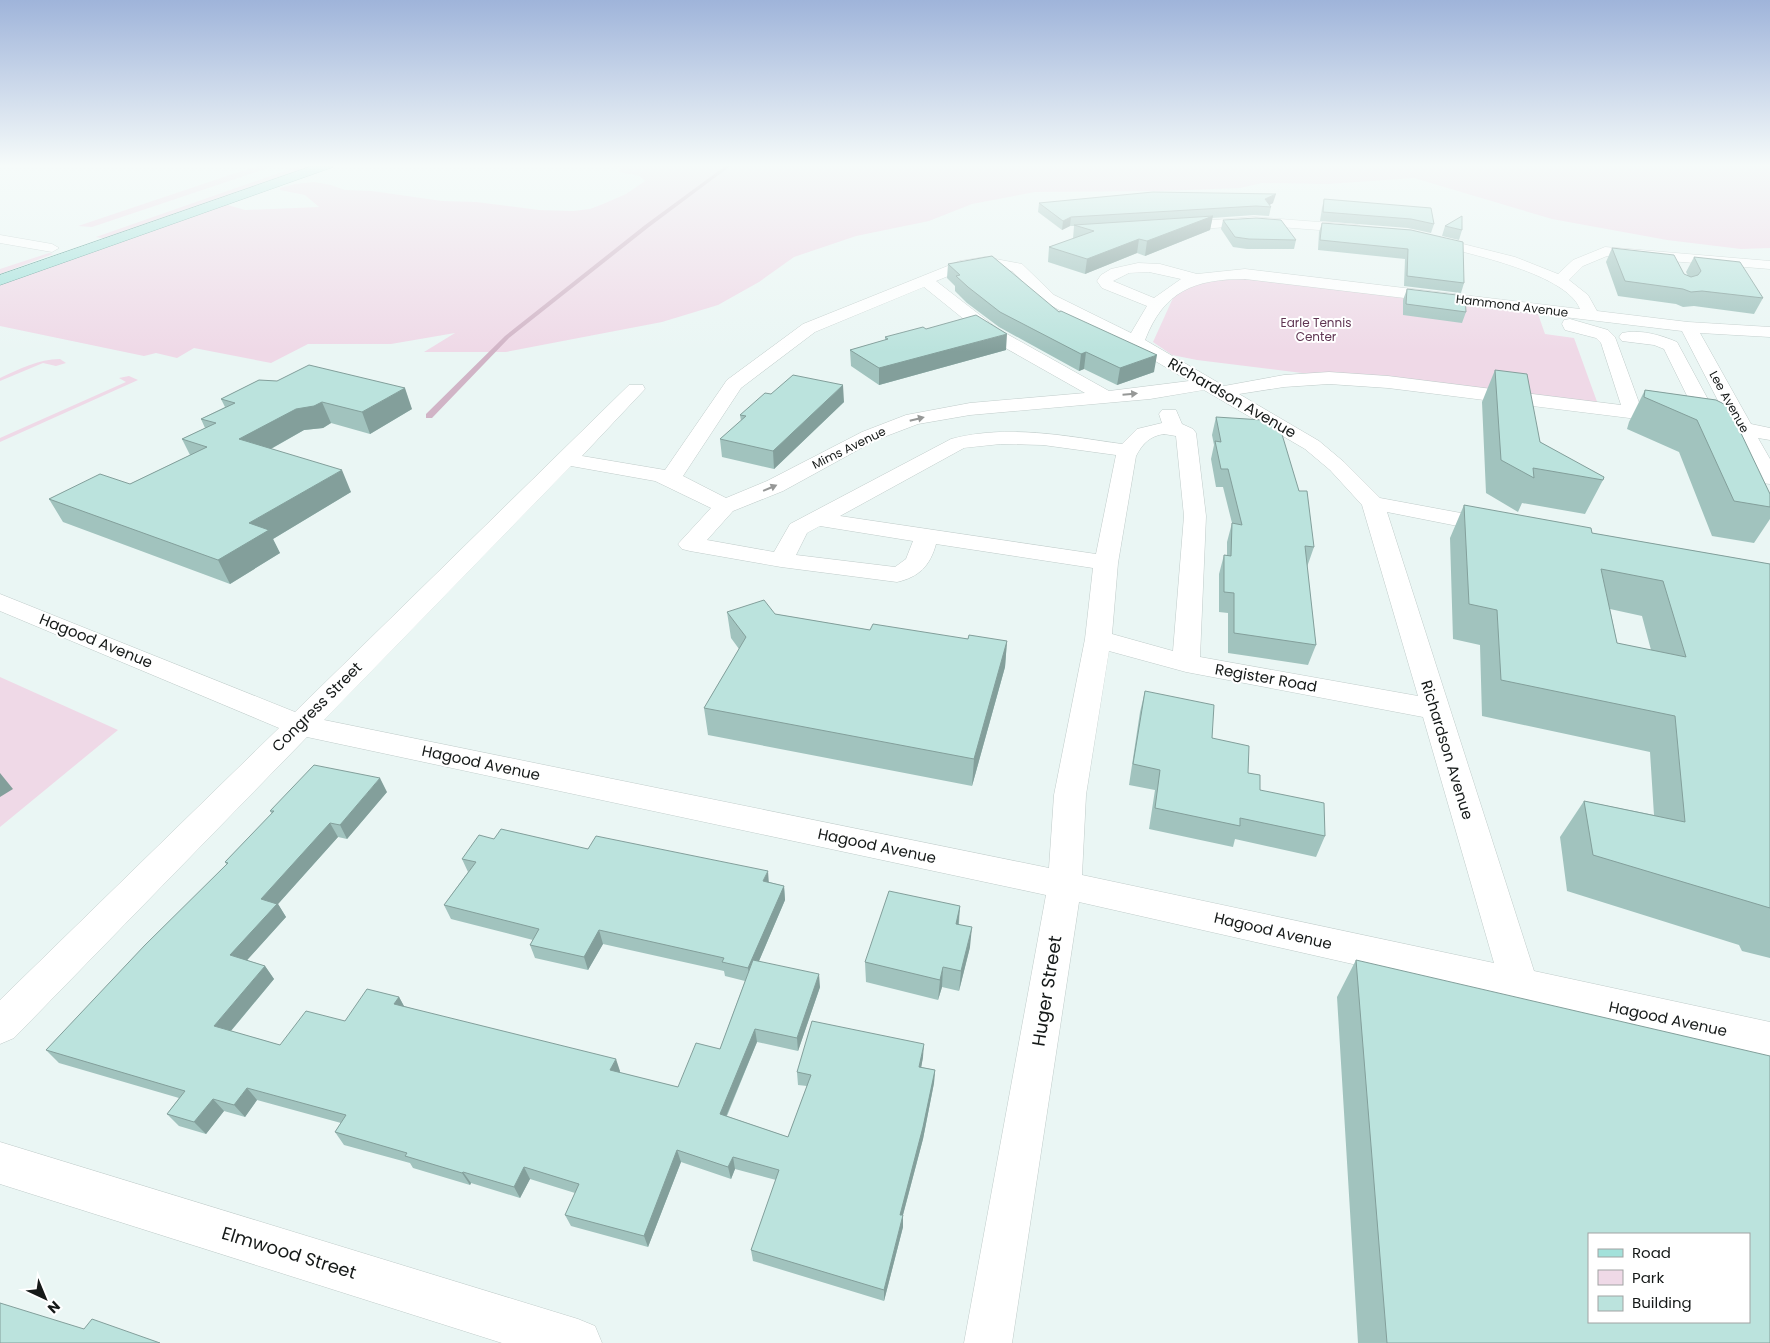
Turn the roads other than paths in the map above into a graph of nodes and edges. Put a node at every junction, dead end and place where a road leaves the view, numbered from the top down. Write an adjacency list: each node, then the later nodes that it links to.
1 (114, 227): 9 (main road)
2 (151, 227): 10 (main road)
3 (1180, 227): 5 (street)
4 (1328, 227): 6 (street)
5 (1163, 228)
6 (1371, 230)
7 (1417, 236): 18 (street)
8 (0, 239): 9 (street)
9 (57, 246): 10 (main road); 13 (main road)
10 (88, 249): 16 (main road)
11 (1592, 256): 12 (street); 14 (street); 18 (street)
12 (1770, 265)
13 (0, 266)
14 (1770, 276)
15 (1193, 278): 19 (street, Hammond Avenue); 19 (street); 20 (street, Hammond Avenue)
16 (0, 280)
17 (925, 280): 25 (street, Richardson Avenue); 31 (street); 40 (street, Richardson Avenue)
18 (1559, 281): 21 (street)
19 (1158, 305): 25 (street, Hammond Avenue)
20 (1564, 312): 21 (street, Hammond Avenue); 24 (street)
21 (1590, 315): 22 (street, Hammond Avenue)
22 (1688, 327): 23 (street, Hammond Avenue); 27 (street, Lee Avenue)
23 (1770, 332)
24 (1602, 334): 26 (street); 32 (street)
25 (1136, 342): 28 (street, Richardson Avenue)
26 (1684, 371): 27 (street); 33 (street)
27 (1714, 375): 35 (street, Lee Avenue)
28 (1212, 388): 30 (street, Mims Avenue); 32 (street, Mims Avenue); 41 (street, Richardson Avenue)
29 (636, 389): 38 (street, Congress Street)
30 (1164, 390): 31 (street, Mims Avenue, one-way to 30); 34 (street)
31 (1106, 396): 42 (street, Mims Avenue, one-way to 31)
32 (1634, 414): 33 (street, Mims Avenue)
33 (1710, 422): 35 (street, Mims Avenue)
34 (1172, 428): 37 (street); 50 (street)
35 (1744, 430): 36 (street, Mims Avenue); 39 (street, Lee Avenue)
36 (1770, 434)
37 (1128, 451): 43 (street); 47 (street, Huger Street)
38 (565, 459): 40 (street); 52 (street, Congress Street)
39 (1770, 478)
40 (670, 479): 42 (street)
41 (1373, 503): 44 (street); 51 (street, Richardson Avenue)
42 (724, 506): 46 (street)
43 (817, 519): 45 (street); 46 (street)
44 (1518, 530)
45 (926, 536): 46 (street); 47 (street)
46 (781, 560)
47 (1106, 563): 49 (street, Huger Street)
48 (0, 602): 52 (street, Hagood Avenue)
49 (1098, 639): 50 (street, Register Road); 53 (street, Huger Street)
50 (1186, 663): 51 (street, Register Road)
51 (1435, 709): 54 (street, Richardson Avenue)
52 (299, 725): 53 (street, Hagood Avenue); 55 (street, Congress Street)
53 (1065, 885): 54 (street, Hagood Avenue); 59 (street, Huger Street)
54 (1520, 987): 56 (street, Hagood Avenue)
55 (0, 1026)
56 (1770, 1040)
57 (0, 1163): 58 (street, Elmwood Street)
58 (578, 1343)
59 (988, 1343)

